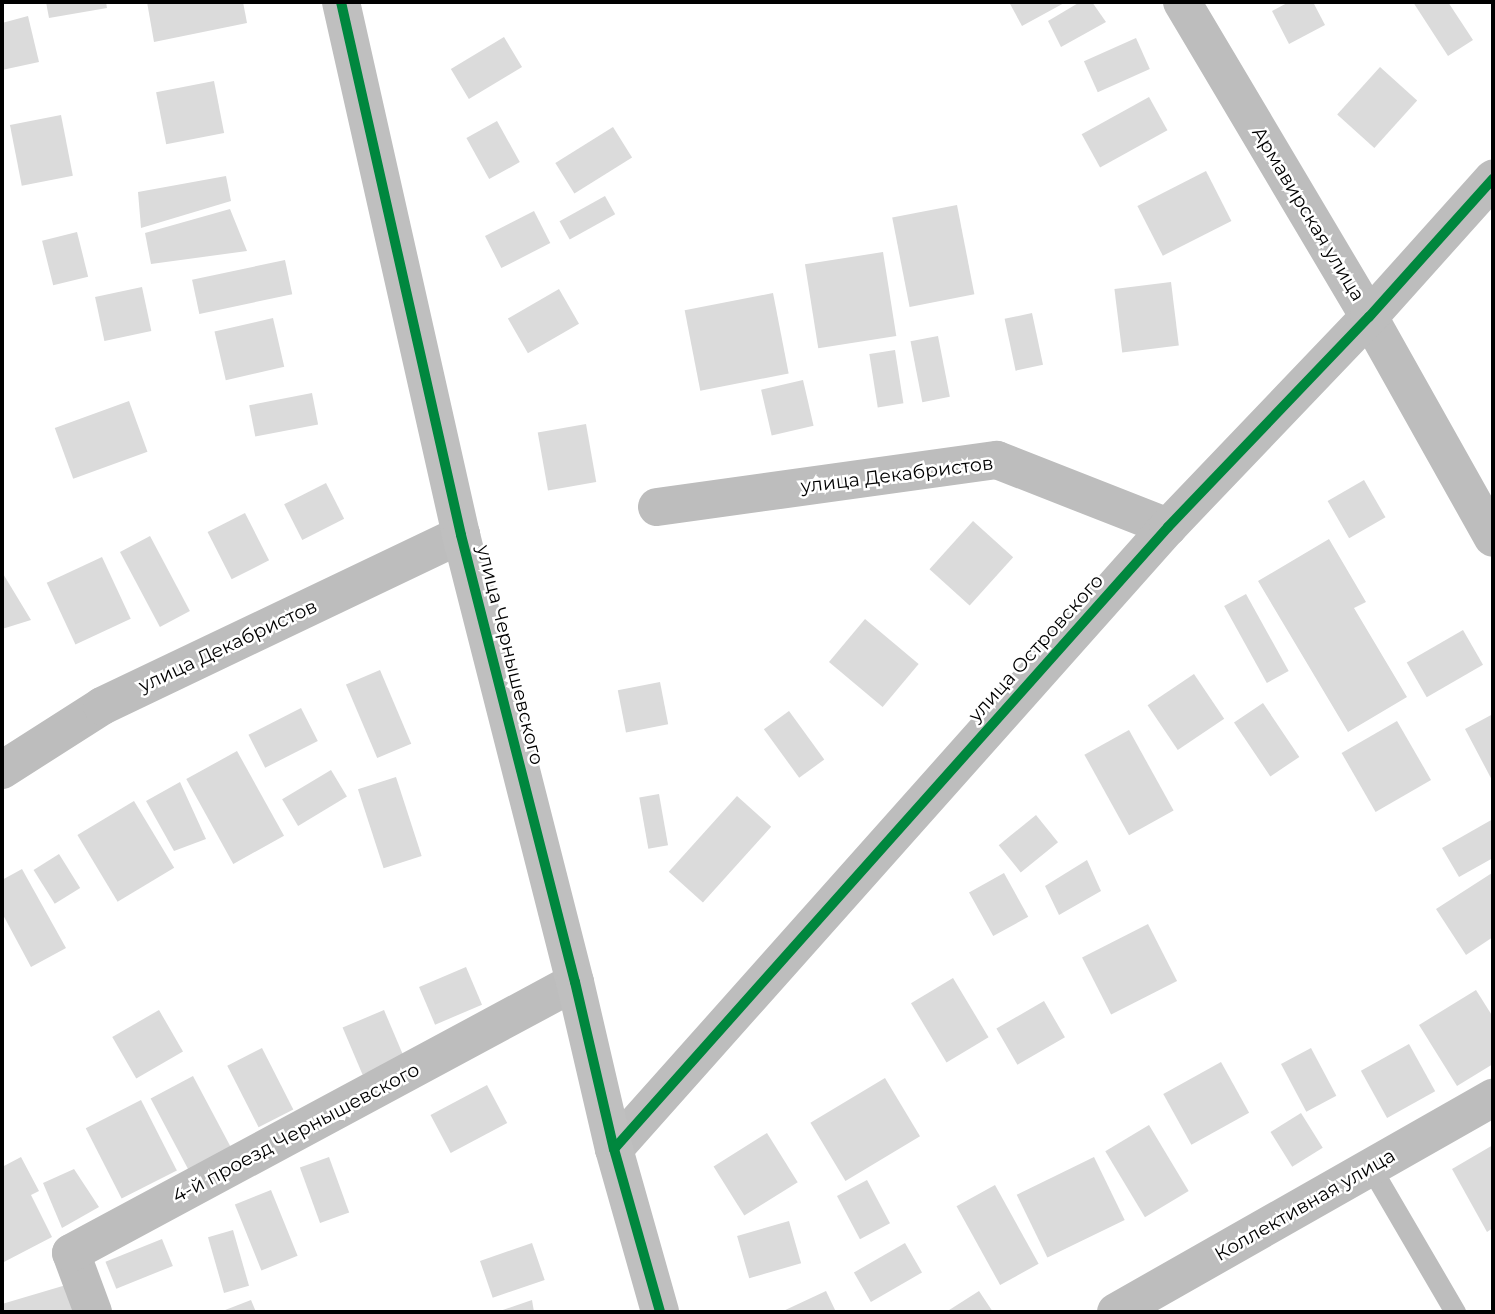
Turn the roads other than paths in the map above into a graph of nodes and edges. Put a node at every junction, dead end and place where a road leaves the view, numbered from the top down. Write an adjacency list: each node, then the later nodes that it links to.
1 (341, 2): 7 (street, улица Чернышевского)
2 (1182, 2): 4 (street, Армавирская улица)
3 (1493, 179): 4 (street, улица Островского)
4 (1369, 317): 6 (street, улица Островского); 8 (street, Армавирская улица)
5 (657, 507): 6 (street, улица Декабристов)
6 (1168, 527): 12 (street, улица Островского)
7 (461, 535): 9 (street, улица Декабристов); 10 (street, улица Чернышевского)
8 (1493, 537)
9 (2, 770)
10 (575, 982): 12 (street, улица Чернышевского); 14 (street, 4-й проезд Чернышевского)
11 (1493, 1098): 13 (street, Коллективная улица)
12 (614, 1149): 15 (street, улица Чернышевского)
13 (1371, 1168): 16 (street, Коллективная улица); 17 (lane)
14 (93, 1312)
15 (660, 1312)
16 (1116, 1312)
17 (1455, 1312)

